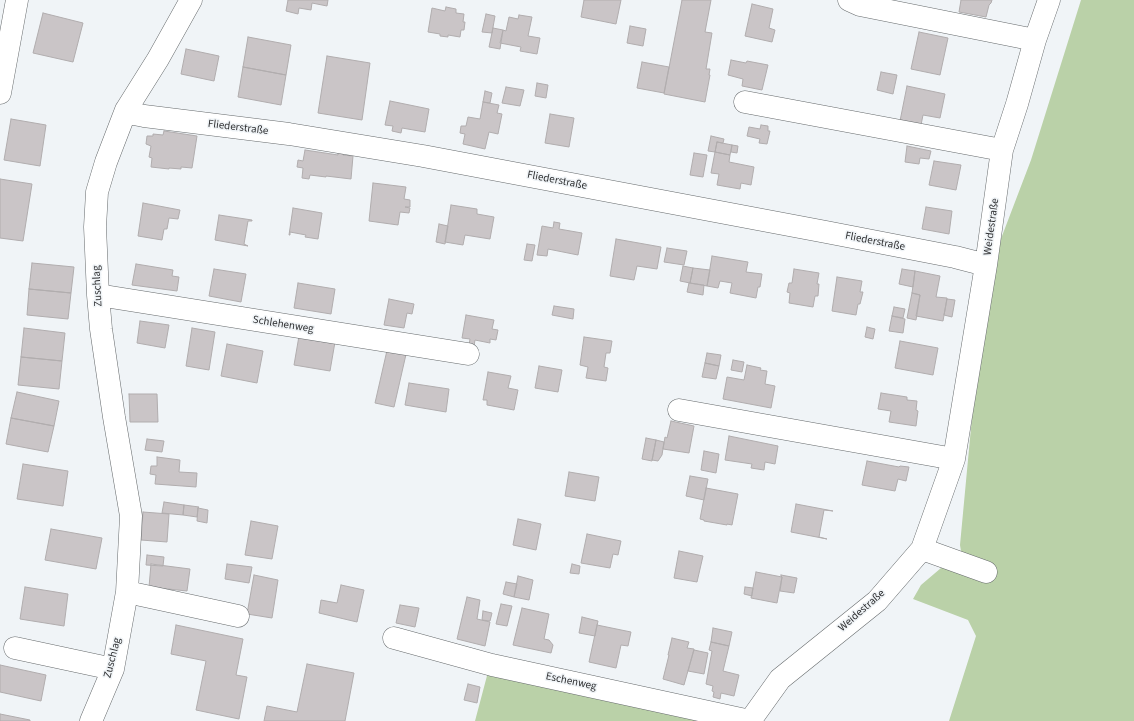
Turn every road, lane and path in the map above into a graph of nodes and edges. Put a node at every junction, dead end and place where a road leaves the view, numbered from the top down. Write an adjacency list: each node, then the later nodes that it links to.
1 (17, 0): 6 (street)
2 (191, 0): 8 (street, Zuschlag)
3 (849, 0): 5 (street)
4 (1049, 0): 5 (street, Weidestraße)
5 (1035, 40): 9 (street, Weidestraße)
6 (0, 93)
7 (745, 102): 9 (street)
8 (126, 110): 10 (street, Fliederstraße); 11 (street, Zuschlag)
9 (1002, 150): 10 (street, Weidestraße)
10 (986, 265): 14 (street, Weidestraße)
11 (98, 295): 12 (street, Schlehenweg); 17 (street, Zuschlag)
12 (468, 354)
13 (679, 410): 14 (street)
14 (954, 459): 15 (street, Weidestraße)
15 (922, 549): 16 (street); 23 (street, Weidestraße)
16 (986, 572)
17 (127, 592): 18 (street); 21 (street, Zuschlag)
18 (238, 616)
19 (394, 638): 23 (street, Eschenweg)
20 (15, 648): 21 (street)
21 (113, 669): 22 (street, Zuschlag)
22 (91, 721)
23 (750, 721)

